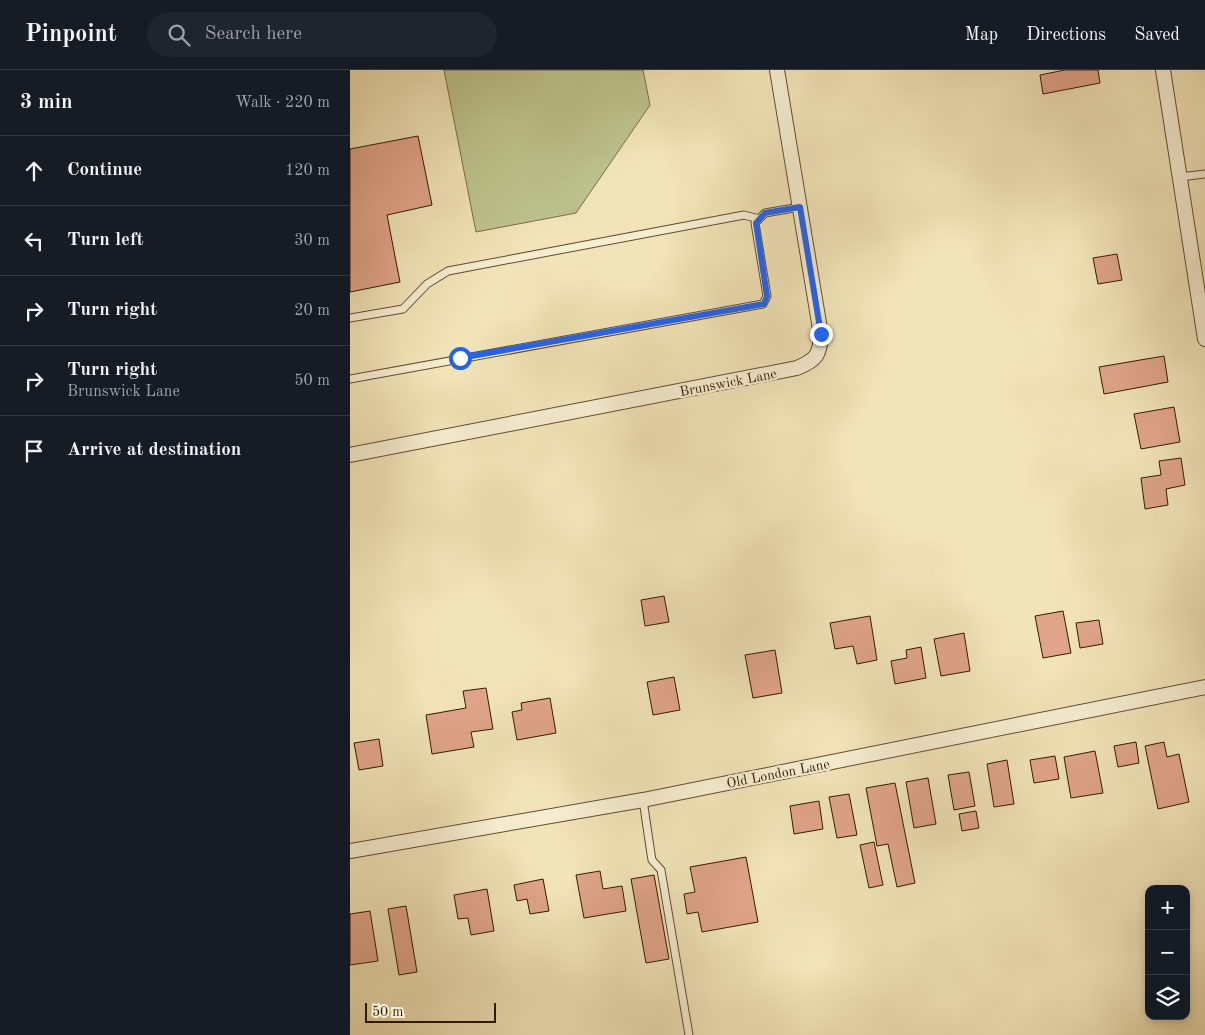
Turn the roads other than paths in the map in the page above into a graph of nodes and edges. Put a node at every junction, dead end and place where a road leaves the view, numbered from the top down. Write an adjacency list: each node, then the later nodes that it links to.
1 (777, 70): 5 (street, Brunswick Lane)
2 (1163, 70): 4 (street)
3 (1205, 174): 4 (lane)
4 (1180, 177): 8 (street)
5 (800, 207): 6 (lane); 10 (street, Brunswick Lane)
6 (760, 218): 7 (lane); 9 (lane)
7 (350, 318)
8 (1205, 340)
9 (350, 379)
10 (350, 454)
11 (1205, 687): 12 (street, Old London Lane)
12 (643, 800): 13 (street, Old London Lane); 14 (lane)
13 (350, 851)
14 (690, 1035)

